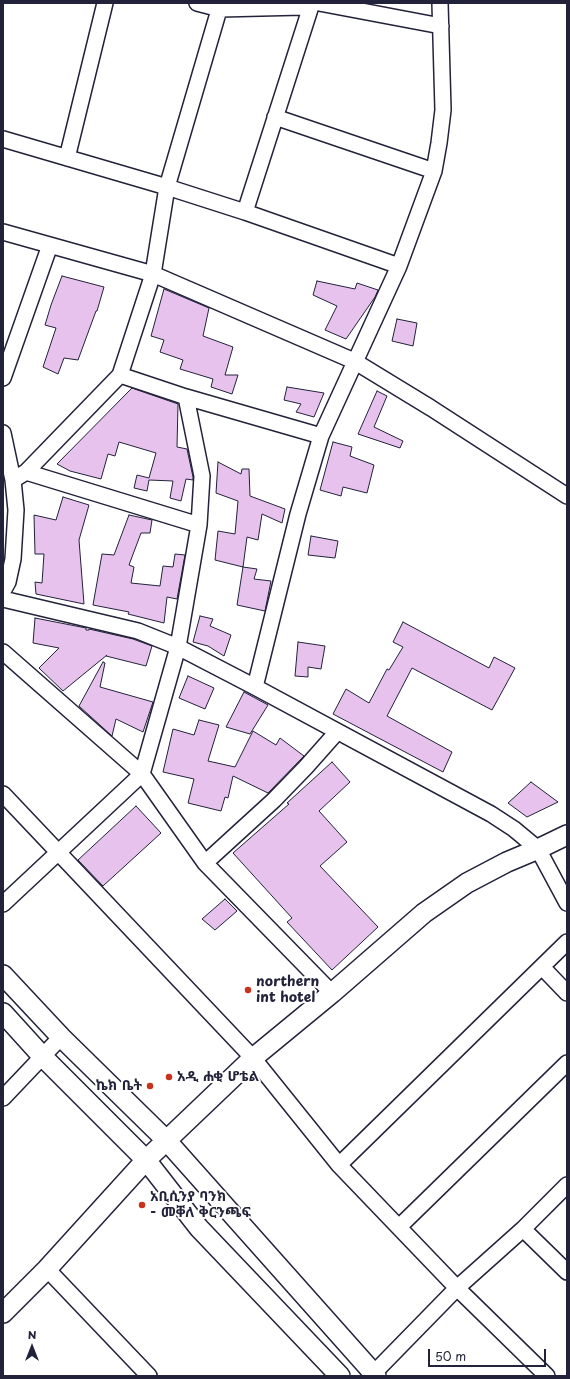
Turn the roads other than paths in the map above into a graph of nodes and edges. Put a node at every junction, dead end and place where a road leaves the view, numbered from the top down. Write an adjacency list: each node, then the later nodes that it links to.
1 (105, 3): 10 (street)
2 (196, 3): 6 (street)
3 (312, 3): 6 (street); 8 (street)
4 (319, 3): 7 (street)
5 (440, 3): 7 (street)
6 (221, 6): 12 (street)
7 (441, 26): 11 (street)
8 (275, 116): 11 (street); 13 (street)
9 (3, 139): 10 (street)
10 (67, 158): 12 (street)
11 (434, 171): 16 (street)
12 (167, 187): 13 (street); 17 (street)
13 (245, 212): 16 (street)
14 (3, 232): 15 (street)
15 (50, 245): 17 (street); 18 (street)
16 (399, 266): 19 (street)
17 (153, 274): 19 (street); 20 (street)
18 (9, 340): 21 (street)
19 (354, 361): 24 (street); 26 (street)
20 (120, 375): 22 (street); 25 (street)
21 (3, 378)
22 (186, 397): 24 (street); 29 (street)
23 (3, 433): 25 (street)
24 (320, 436): 34 (street)
25 (20, 476): 28 (street); 29 (street)
26 (567, 496)
27 (3, 499): 28 (street)
28 (16, 510): 30 (street)
29 (199, 525): 32 (street)
30 (3, 591)
31 (3, 599): 32 (street)
32 (178, 647): 34 (street); 36 (street)
33 (3, 652): 36 (street)
34 (255, 687): 35 (street)
35 (337, 732): 39 (street); 41 (street)
36 (142, 774): 40 (street); 41 (street)
37 (3, 794): 40 (street)
38 (567, 835): 39 (street)
39 (538, 849): 42 (street); 47 (street)
40 (58, 852): 43 (street); 52 (street)
41 (205, 863): 47 (street)
42 (567, 903)
43 (3, 904)
44 (567, 942): 45 (street)
45 (542, 967): 48 (street); 57 (street)
46 (3, 975): 50 (street)
47 (332, 992): 52 (street)
48 (567, 993)
49 (3, 1013): 51 (street)
50 (61, 1038): 51 (street); 55 (street)
51 (43, 1057): 54 (street); 56 (street)
52 (253, 1058): 55 (street); 57 (street)
53 (567, 1063): 59 (street)
54 (3, 1098)
55 (166, 1140): 56 (street); 65 (street)
56 (146, 1160): 61 (street); 67 (street)
57 (339, 1165): 59 (street)
58 (567, 1185): 60 (street)
59 (399, 1227): 63 (street)
60 (523, 1229): 62 (street); 63 (street)
61 (47, 1269): 64 (street); 66 (street)
62 (567, 1272)
63 (457, 1288): 65 (street); 68 (street)
64 (3, 1313)
65 (374, 1375)
66 (149, 1376)
67 (340, 1376)
68 (547, 1376)

